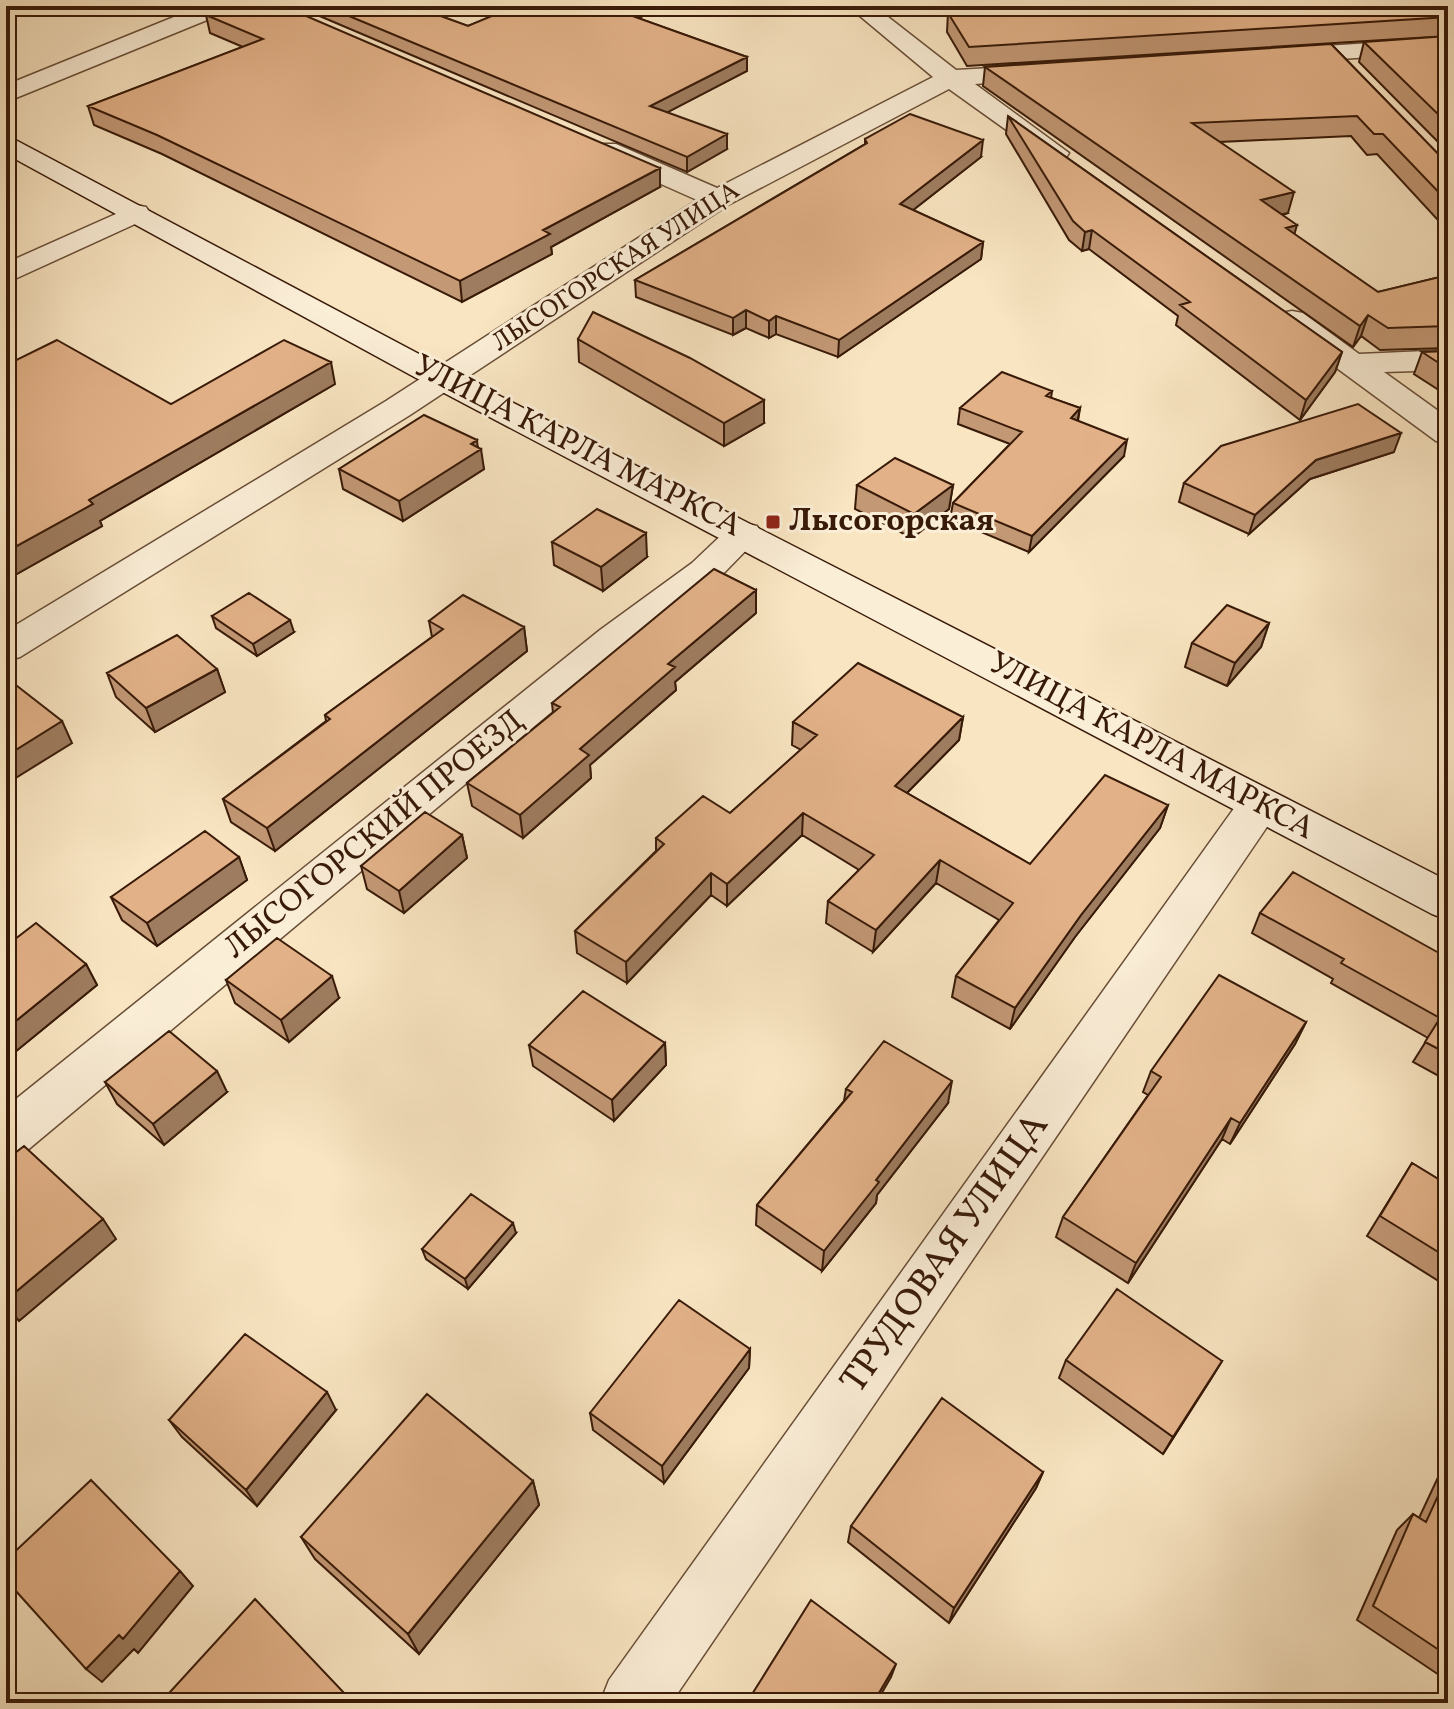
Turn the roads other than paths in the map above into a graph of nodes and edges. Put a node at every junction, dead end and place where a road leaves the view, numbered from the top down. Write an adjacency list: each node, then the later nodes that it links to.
1 (221, 6): 9 (street)
2 (860, 6): 8 (street)
3 (1448, 45): 4 (street)
4 (1333, 53): 5 (street); 7 (street)
5 (1249, 58)
6 (1060, 70): 8 (street)
7 (1354, 74)
8 (950, 78): 12 (street); 13 (street, ЛЫСОГОРСКАЯ УЛИЦА)
9 (6, 94)
10 (586, 141): 13 (street)
11 (6, 143): 14 (street, УЛИЦА КАРЛА МАРКСА)
12 (1080, 170)
13 (718, 199): 19 (street, ЛЫСОГОРСКАЯ УЛИЦА)
14 (136, 213): 15 (street); 19 (street, УЛИЦА КАРЛА МАРКСА)
15 (6, 274)
16 (1275, 309): 18 (street)
17 (1448, 360): 18 (street)
18 (1353, 364): 20 (street)
19 (440, 378): 21 (street, УЛИЦА КАРЛА МАРКСА); 22 (street, ЛЫСОГОРСКАЯ УЛИЦА)
20 (1448, 434)
21 (744, 534): 23 (street, УЛИЦА КАРЛА МАРКСА); 25 (street, ЛЫСОГОРСКИЙ ПРОЕЗД)
22 (6, 648)
23 (1260, 804): 24 (street, УЛИЦА КАРЛА МАРКСА); 26 (street, ТРУДОВАЯ УЛИЦА)
24 (1448, 902)
25 (6, 1137)
26 (632, 1703)

